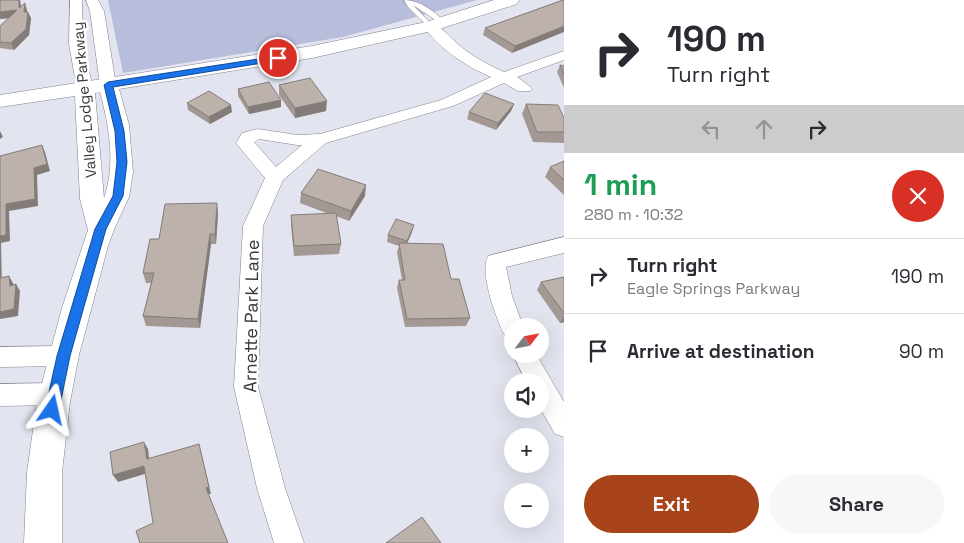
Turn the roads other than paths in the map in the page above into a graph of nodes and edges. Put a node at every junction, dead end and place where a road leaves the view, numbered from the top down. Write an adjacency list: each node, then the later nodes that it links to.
1 (76, 0): 10 (street, Valley Lodge Parkway)
2 (92, 0): 8 (street, Valley Lodge Parkway)
3 (406, 0): 5 (lane); 5 (lane)
4 (511, 0): 5 (street)
5 (436, 24): 7 (street); 8 (street)
6 (564, 55): 7 (street)
7 (506, 76): 9 (street); 12 (street)
8 (108, 85): 10 (street); 14 (street, Valley Lodge Parkway)
9 (524, 88)
10 (84, 89): 11 (street); 14 (street, Valley Lodge Parkway)
11 (0, 101)
12 (320, 139): 13 (street, Arnette Park Lane); 13 (street)
13 (275, 177): 24 (street, Arnette Park Lane)
14 (100, 229): 17 (street, Valley Lodge Parkway)
15 (564, 245): 16 (street)
16 (509, 318)
17 (63, 356): 18 (street); 19 (street, Valley Lodge Parkway)
18 (0, 357)
19 (55, 394): 20 (street); 23 (street, Valley Lodge Parkway)
20 (0, 395)
21 (549, 400): 22 (street)
22 (564, 425)
23 (43, 543)
24 (290, 543)

